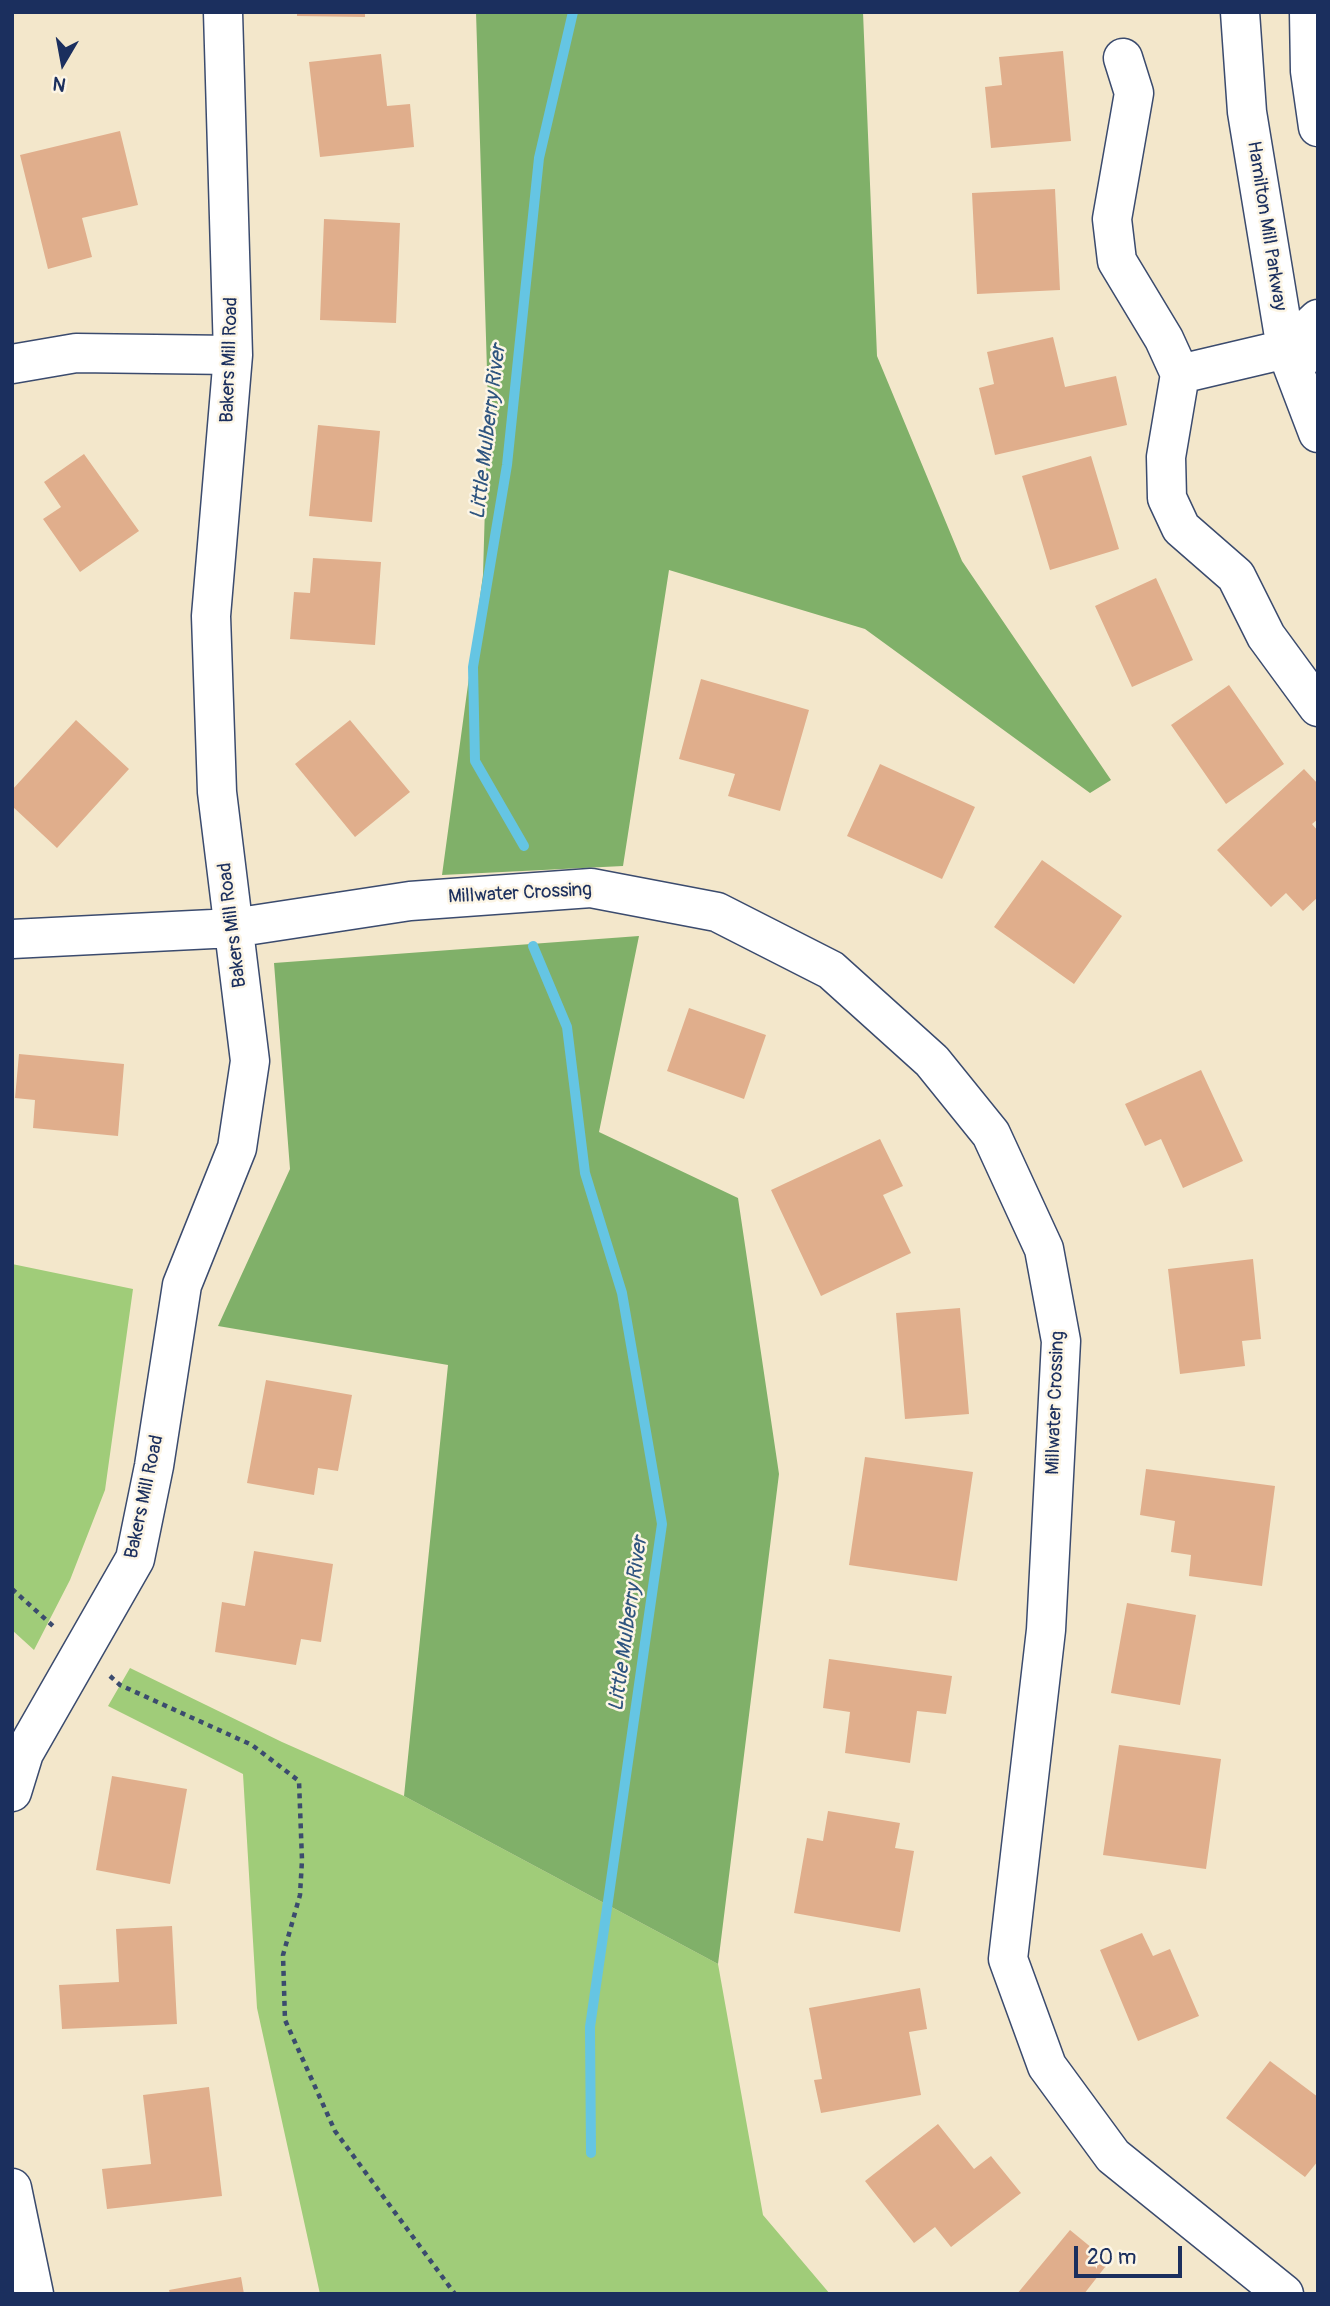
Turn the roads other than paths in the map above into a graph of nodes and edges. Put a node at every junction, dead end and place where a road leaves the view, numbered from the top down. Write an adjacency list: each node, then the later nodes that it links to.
1 (223, 12): 8 (street, Bakers Mill Road)
2 (1240, 12): 7 (street, Hamilton Mill Parkway)
3 (1309, 12): 5 (street)
4 (1123, 58): 10 (street)
5 (1318, 127)
6 (1318, 319): 7 (street)
7 (1302, 351): 10 (street); 11 (street, Hamilton Mill Parkway)
8 (233, 355): 9 (street); 13 (street, Bakers Mill Road)
9 (12, 364)
10 (1180, 374): 12 (street)
11 (1318, 433)
12 (1318, 708)
13 (233, 928): 14 (street, Millwater Crossing); 15 (street, Bakers Mill Road); 18 (street, Millwater Crossing)
14 (12, 939)
15 (12, 1792)
16 (12, 2188): 17 (street)
17 (34, 2294)
18 (1284, 2294)

